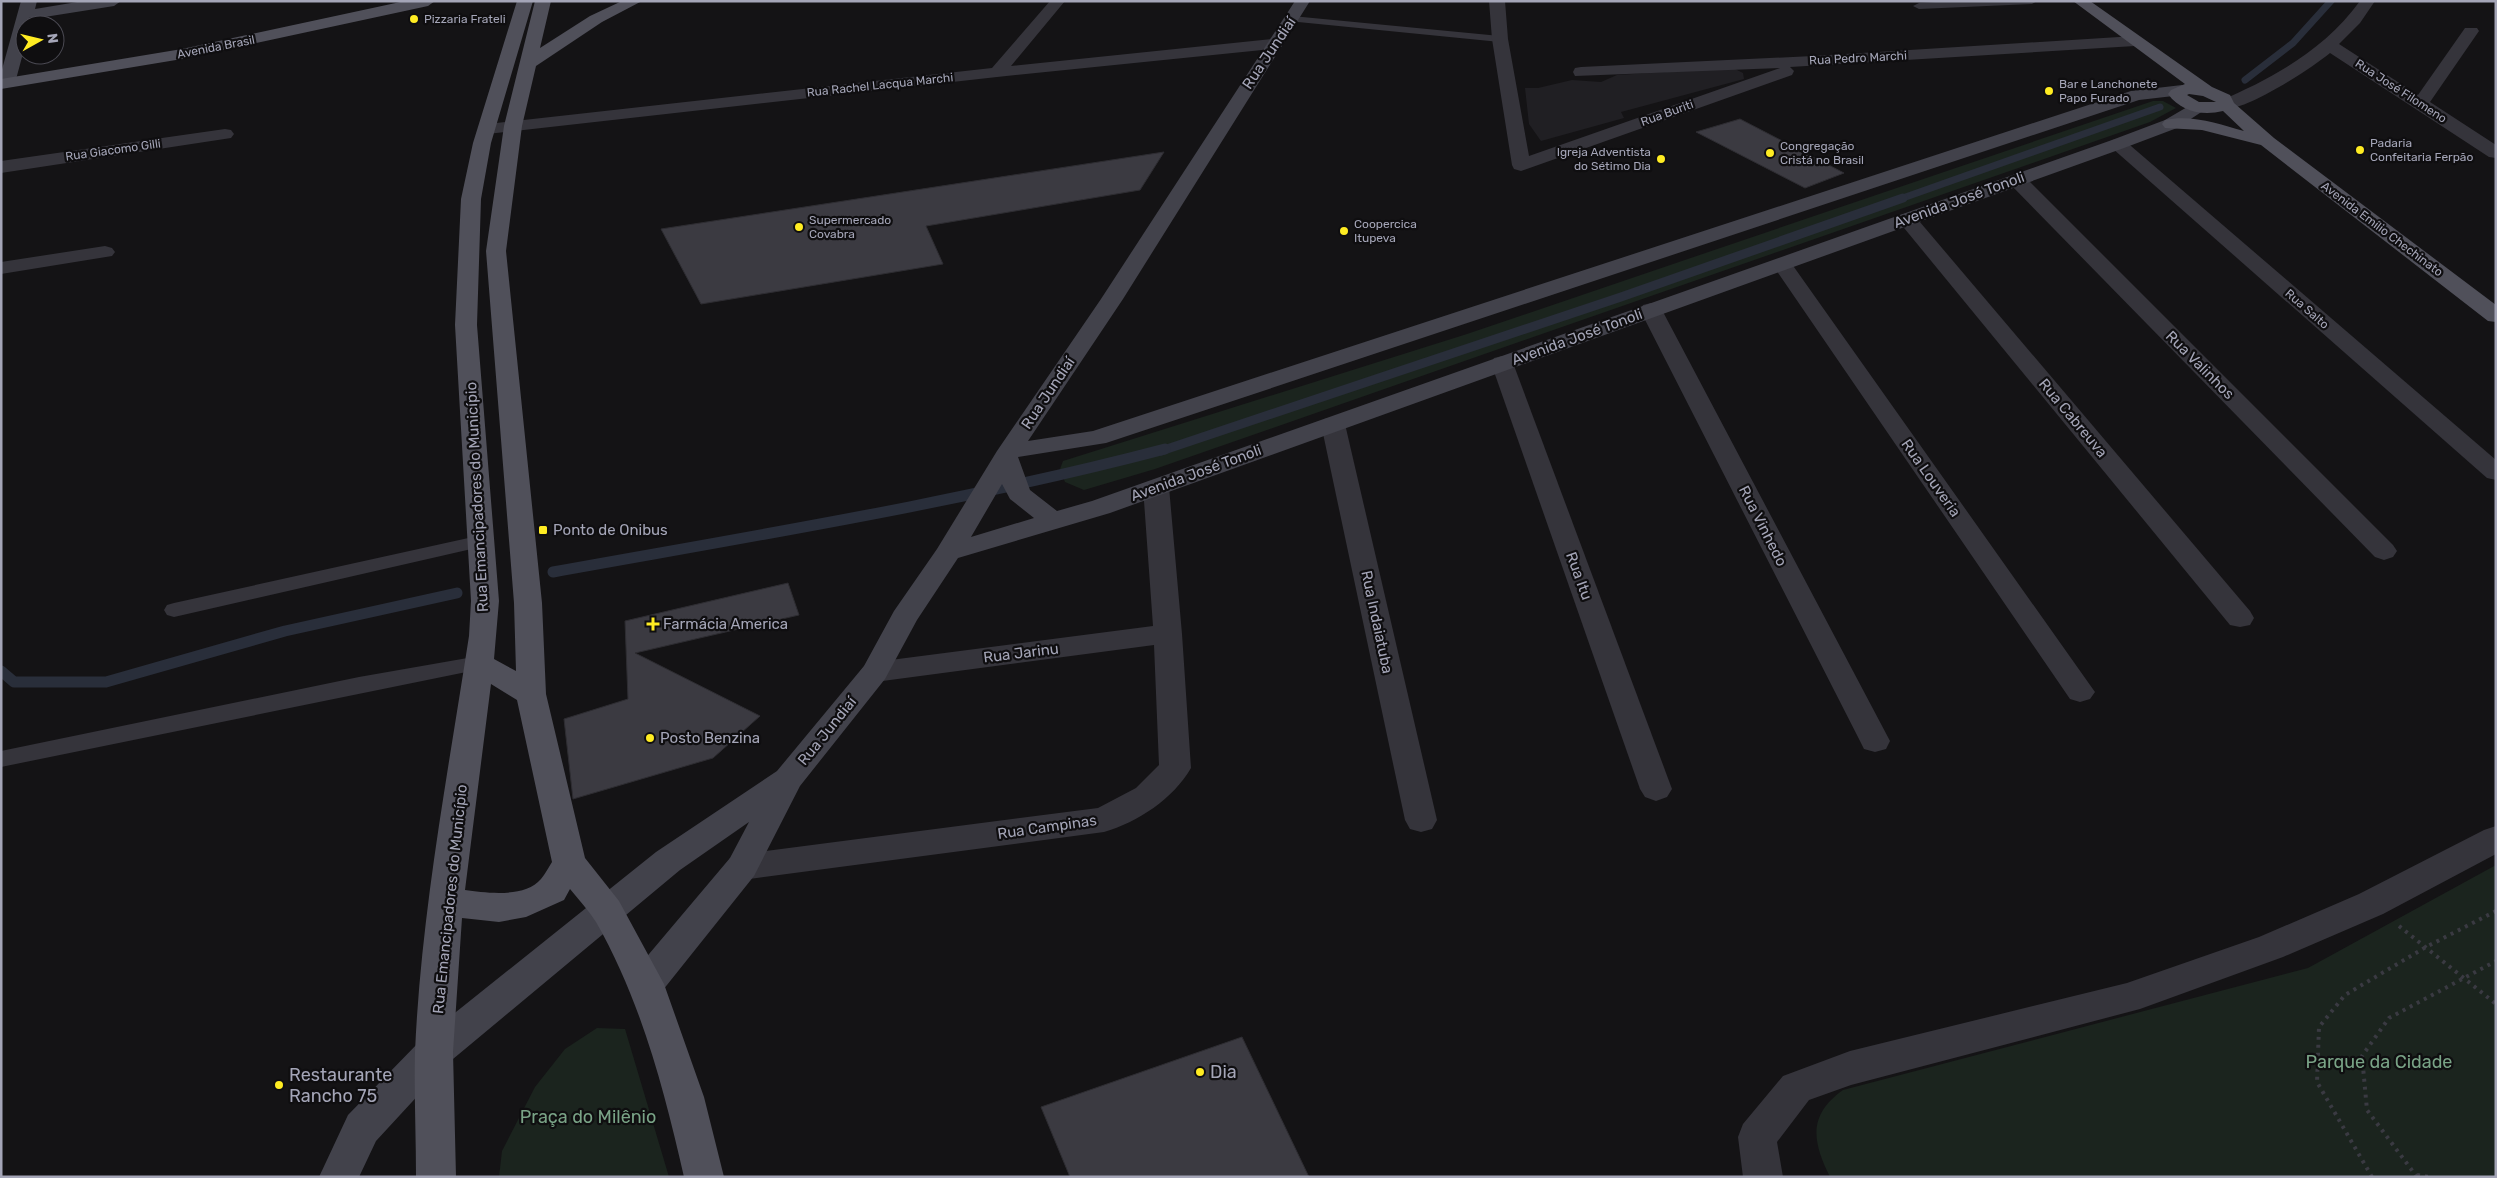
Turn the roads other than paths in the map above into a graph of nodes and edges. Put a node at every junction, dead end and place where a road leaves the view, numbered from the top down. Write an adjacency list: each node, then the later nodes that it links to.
1 (114, 1): 13 (main road)
2 (428, 1): 25 (main road, Avenida Brasil)
3 (525, 1): 31 (main road, Rua Emancipadores do Município)
4 (543, 1): 21 (main road, Rua Emancipadores do Município)
5 (635, 1): 21 (main road)
6 (1058, 1): 23 (street)
7 (1303, 1): 14 (main road, Rua Jundiaí)
8 (1498, 1): 16 (street)
9 (2032, 1): 12 (lane)
10 (2080, 1): 17 (main road, Avenida Emílio Chechinato)
11 (2368, 1): 19 (street)
12 (1918, 6)
13 (27, 8): 25 (main road)
14 (1292, 19): 16 (lane); 18 (main road, Rua Jundiaí)
15 (2471, 31): 28 (street)
16 (1500, 39): 20 (street, Rua Buriti)
17 (2135, 41): 20 (street, Rua Pedro Marchi); 22 (main road, Avenida Emílio Chechinato)
18 (1273, 44): 23 (street, Rua Rachel Lacqua Marchi); 46 (main road, Rua Jundiaí)
19 (2331, 46): 28 (street, Rua José Filomeno); 29 (street)
20 (1813, 61): 24 (street, Rua Pedro Marchi)
21 (527, 64): 31 (main road, Rua Emancipadores do Município)
22 (2170, 68): 26 (main road, Avenida Emílio Chechinato); 27 (main road, Avenida Emílio Chechinato)
23 (997, 72): 31 (street, Rua Rachel Lacqua Marchi)
24 (1581, 72)
25 (4, 84)
26 (2182, 90): 27 (main road, Avenida Emílio Chechinato); 46 (main road)
27 (2203, 99): 29 (main road); 30 (main road, Avenida José Tonoli); 33 (main road, Avenida Emílio Chechinato)
28 (2420, 104): 35 (street, Rua José Filomeno)
29 (2226, 105): 33 (main road, Avenida Emílio Chechinato)
30 (2171, 124): 33 (main road); 34 (main road, Avenida José Tonoli)
31 (500, 128): 50 (main road, Rua Emancipadores do Município); 59 (main road, Rua Emancipadores do Município)
32 (225, 134): 36 (street, Rua Giacomo Gilli)
33 (2268, 142): 43 (main road, Avenida Emílio Chechinato)
34 (2118, 144): 37 (main road, Avenida José Tonoli); 47 (street, Rua Salto)
35 (2496, 153)
36 (1, 166)
37 (2017, 180): 38 (main road, Avenida José Tonoli); 51 (street, Rua Valinhos)
38 (1907, 219): 40 (main road, Avenida José Tonoli); 54 (street, Rua Cabreuva)
39 (105, 252): 41 (street)
40 (1782, 264): 42 (main road, Avenida José Tonoli); 58 (street, Rua Louveria)
41 (1, 268)
42 (1651, 310): 44 (main road, Avenida José Tonoli); 60 (street, Rua Vinhedo)
43 (2496, 316)
44 (1502, 364): 45 (main road, Avenida José Tonoli); 63 (street, Rua Itu)
45 (1333, 424): 48 (main road, Avenida José Tonoli); 64 (street, Rua Indaiatuba)
46 (1008, 470): 49 (main road); 52 (main road, Rua Jundiaí)
47 (2496, 473)
48 (1156, 487): 49 (main road, Avenida José Tonoli); 55 (street, Rua Campinas)
49 (1053, 521): 52 (main road, Avenida José Tonoli)
50 (482, 541): 53 (lane); 56 (main road, Rua Emancipadores do Município)
51 (2384, 551)
52 (949, 552): 57 (main road, Rua Jundiaí)
53 (174, 610)
54 (2240, 618)
55 (1168, 634): 57 (street, Rua Jarinu); 67 (street, Rua Campinas)
56 (479, 663): 59 (main road); 61 (lane); 68 (main road, Rua Emancipadores do Município)
57 (875, 672): 62 (main road, Rua Jundiaí)
58 (2080, 692)
59 (530, 694): 66 (main road, Rua Emancipadores do Município)
60 (1875, 741)
61 (1, 759)
62 (788, 779): 67 (main road, Rua Jundiaí); 69 (main road, Rua Jundiaí)
63 (1656, 789)
64 (1421, 820)
65 (2496, 839): 75 (street)
66 (569, 864): 68 (main road); 69 (main road, Rua Emancipadores do Município)
67 (742, 867): 70 (main road, Rua Jundiaí)
68 (446, 902): 71 (main road, Rua Emancipadores do Município)
69 (607, 911): 70 (main road, Rua Emancipadores do Município); 71 (main road, Rua Jundiaí)
70 (646, 984): 74 (main road, Rua Emancipadores do Município)
71 (434, 1052): 72 (main road, Rua Jundiaí); 73 (main road, Rua Emancipadores do Município)
72 (339, 1177)
73 (436, 1177)
74 (704, 1177)
75 (1763, 1177)

